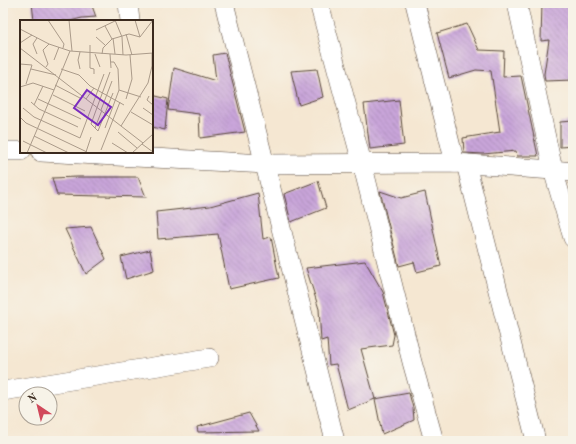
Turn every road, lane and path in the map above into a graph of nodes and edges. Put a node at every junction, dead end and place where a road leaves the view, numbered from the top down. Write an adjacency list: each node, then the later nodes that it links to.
1 (128, 3): 6 (street)
2 (224, 3): 11 (street)
3 (319, 3): 10 (street)
4 (415, 3): 12 (street)
5 (517, 3): 13 (street)
6 (130, 20)
7 (3, 150): 8 (street)
8 (20, 151)
9 (90, 153): 11 (street)
10 (362, 163): 11 (street); 12 (street); 19 (street)
11 (264, 164): 18 (street)
12 (460, 164): 13 (street); 20 (street)
13 (553, 170): 14 (street); 15 (street)
14 (573, 172)
15 (573, 238)
16 (209, 358): 17 (street)
17 (3, 391)
18 (335, 441)
19 (434, 441)
20 (536, 441)

